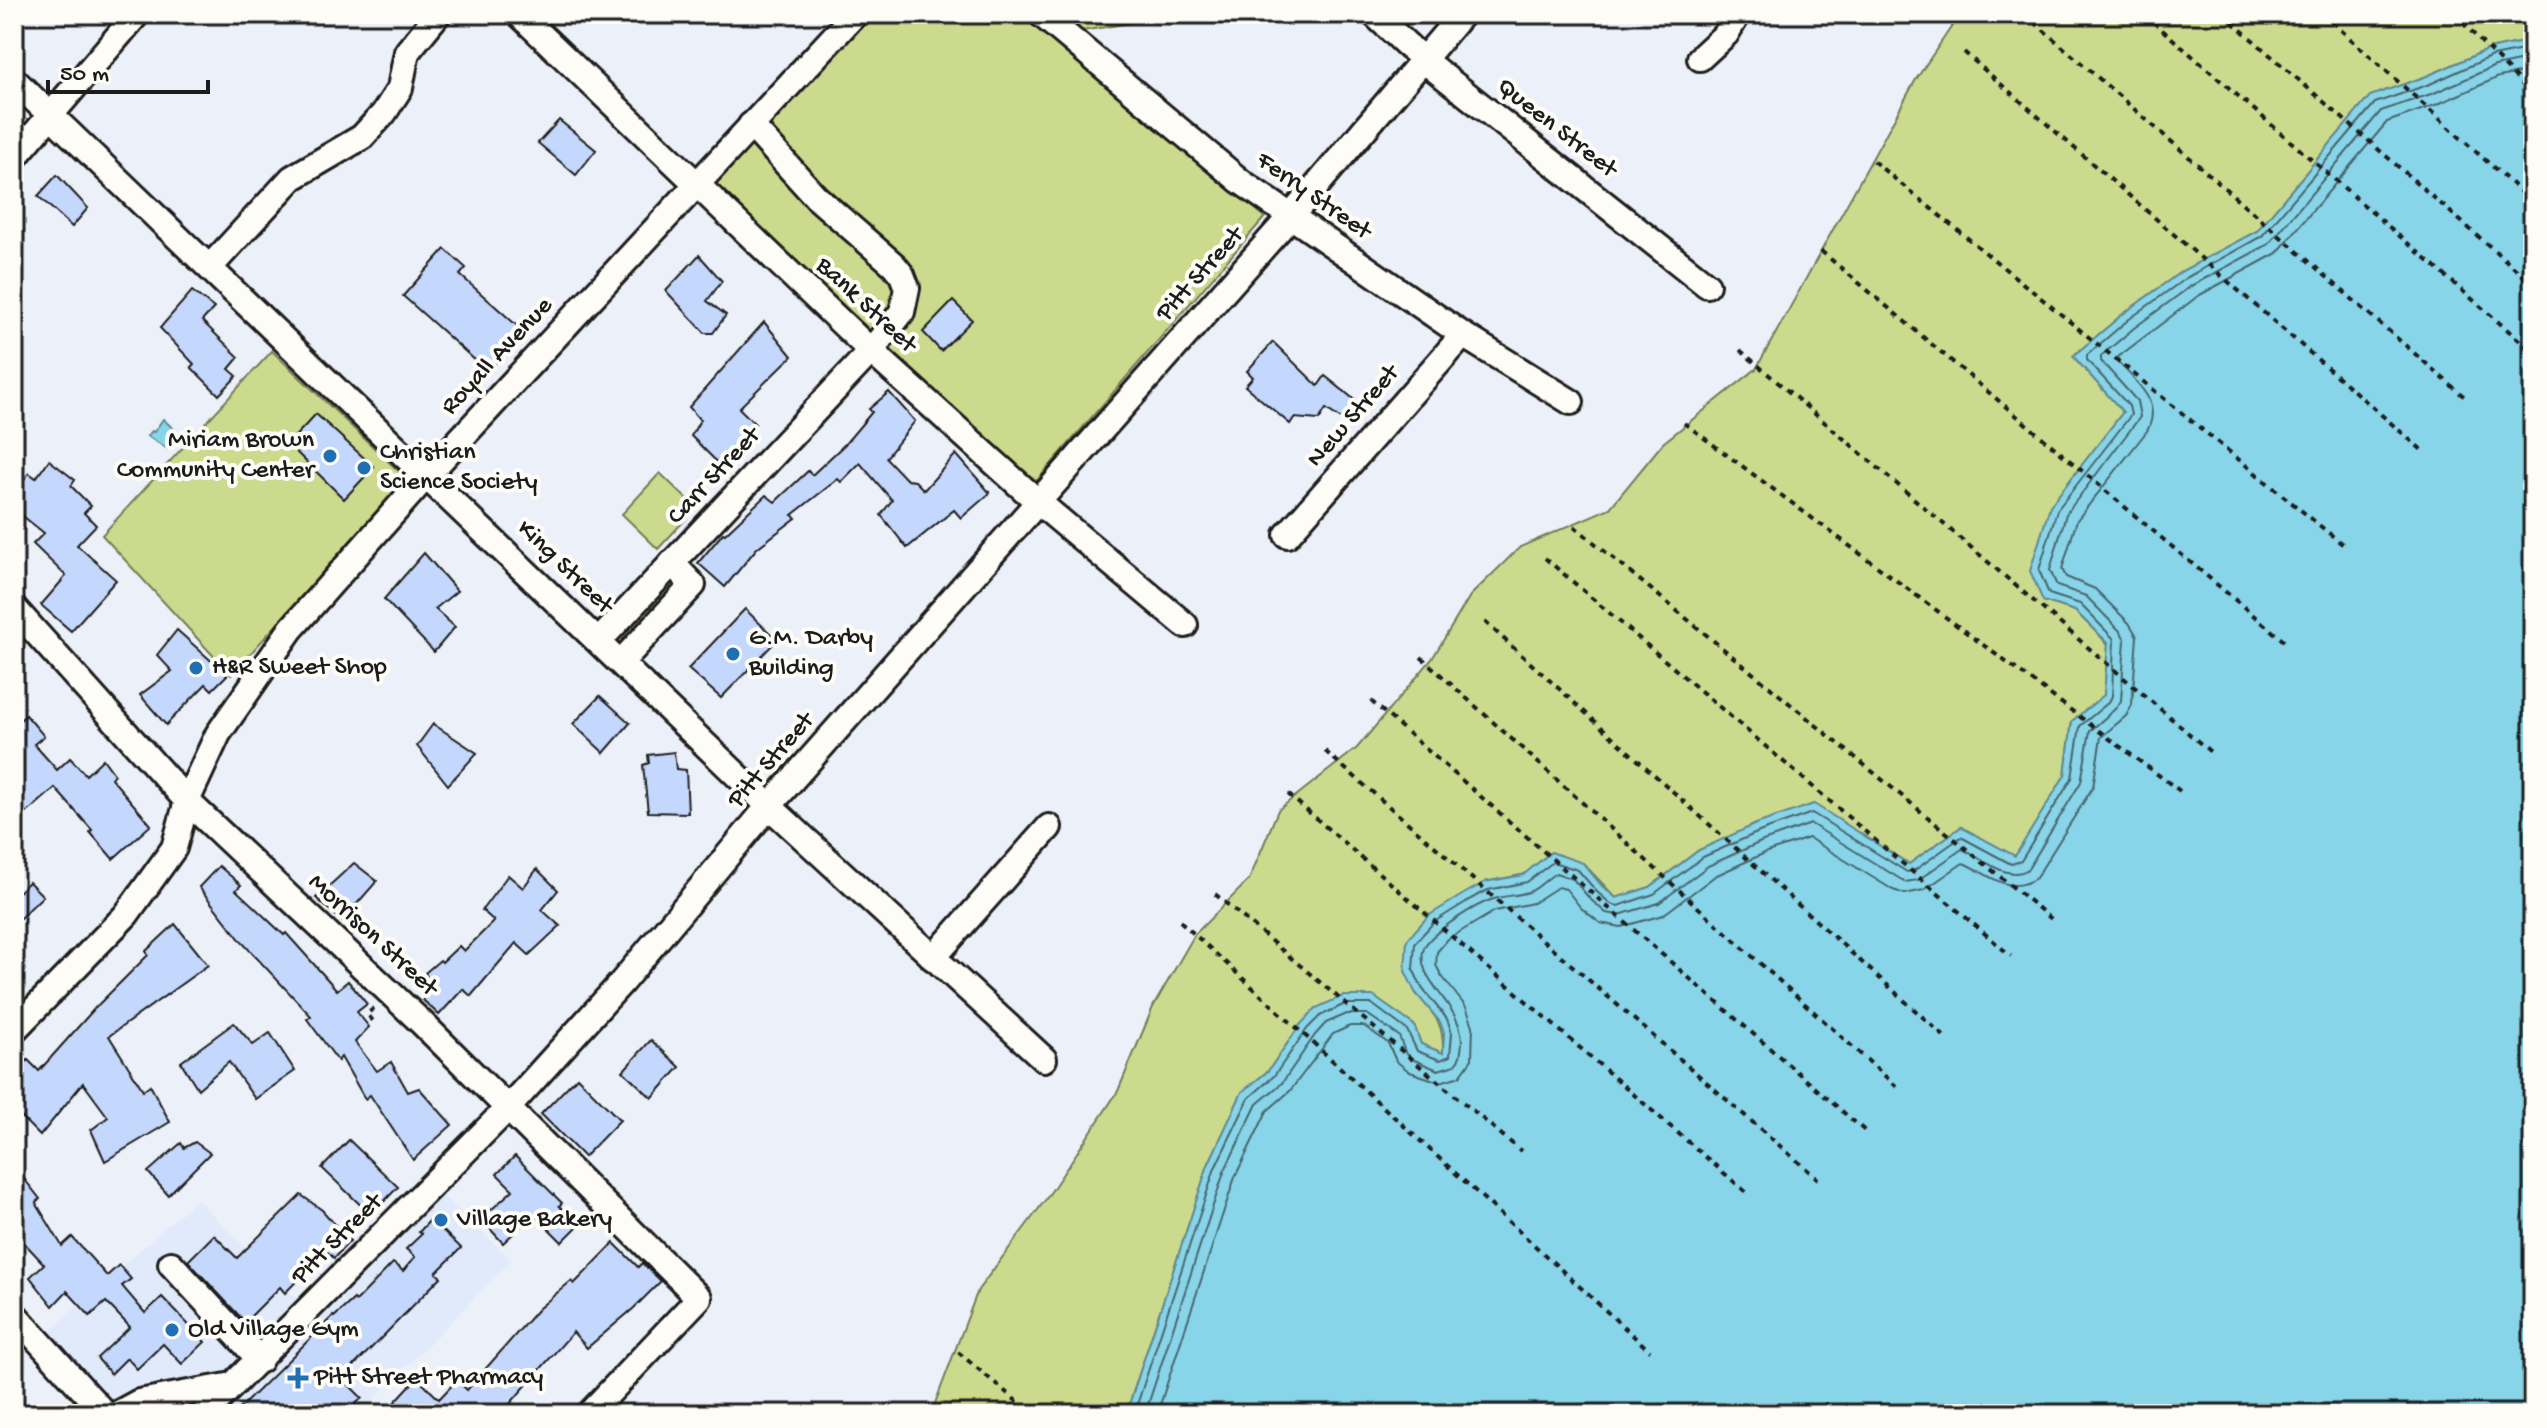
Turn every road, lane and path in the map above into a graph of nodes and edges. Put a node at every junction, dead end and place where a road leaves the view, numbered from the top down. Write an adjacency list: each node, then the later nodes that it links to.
1 (137, 14): 19 (street)
2 (438, 14): 27 (street)
3 (519, 14): 23 (street, Bank Street)
4 (855, 14): 20 (street, Royall Avenue)
5 (1041, 14): 25 (street, Ferry Street)
6 (1374, 14): 16 (street, Queen Street)
7 (1462, 14): 16 (street, Pitt Street)
8 (1738, 14): 15 (street)
9 (2025, 14): 34 (path)
10 (2144, 14): 33 (path)
11 (2223, 14): 28 (path)
12 (2323, 14): 24 (path)
13 (2454, 14): 18 (path)
14 (1964, 52): 37 (path)
15 (1700, 58)
16 (1422, 59): 25 (street, Pitt Street); 29 (street, Queen Street)
17 (14, 80): 19 (street, King Street)
18 (2533, 95)
19 (52, 116): 21 (street); 27 (street, King Street)
20 (751, 125): 23 (street, Royall Avenue); 32 (street, Carr Street)
21 (14, 158)
22 (1873, 161): 42 (path)
23 (696, 184): 32 (street, Bank Street); 38 (street, Royall Avenue)
24 (2533, 203)
25 (1291, 216): 30 (street, Ferry Street); 39 (street, Pitt Street)
26 (1821, 251): 49 (path)
27 (210, 267): 38 (street, King Street)
28 (2533, 284)
29 (1707, 285)
30 (1463, 335): 35 (street, Ferry Street); 41 (street, New Street)
31 (1740, 350): 54 (path)
32 (871, 351): 39 (street, Bank Street); 44 (street, Carr Street)
33 (2533, 352)
34 (2468, 400)
35 (1571, 402)
36 (1684, 423): 55 (path)
37 (2423, 451)
38 (427, 475): 48 (street, King Street); 57 (street, Royall Avenue)
39 (1037, 501): 47 (street, Bank Street); 58 (street, Pitt Street)
40 (1574, 526): 62 (path)
41 (1287, 535)
42 (2346, 547)
43 (1545, 558): 63 (path)
44 (672, 563): 48 (street, Carr Street); 51 (street)
45 (14, 608): 57 (street, Morrison Street)
46 (1485, 622): 68 (path)
47 (1185, 625)
48 (599, 641): 51 (street, King Street)
49 (2284, 641)
50 (1421, 657): 70 (path)
51 (621, 662): 58 (street, King Street)
52 (1371, 701): 72 (path)
53 (1325, 751): 74 (path)
54 (2214, 755)
55 (2180, 791)
56 (1288, 794): 75 (path)
57 (187, 801): 67 (street, Royall Avenue); 71 (street, Morrison Street)
58 (769, 806): 64 (street, King Street); 71 (street, Pitt Street)
59 (1049, 827): 64 (street)
60 (1215, 894): 73 (path)
61 (1180, 921): 78 (path)
62 (2054, 921)
63 (2011, 956)
64 (933, 958): 69 (street, King Street)
65 (367, 1014): 66 (path)
66 (374, 1022)
67 (16, 1024)
68 (1947, 1039)
69 (1044, 1059)
70 (1897, 1087)
71 (508, 1108): 80 (street, Pitt Street); 85 (street, Morrison Street)
72 (1866, 1132)
73 (1521, 1151)
74 (1818, 1179)
75 (1747, 1193)
76 (171, 1264): 80 (street)
77 (14, 1314): 82 (street)
78 (1650, 1351)
79 (958, 1352): 86 (path)
80 (260, 1360): 81 (street, Pitt Street)
81 (233, 1385): 83 (street); 84 (street, Pitt Street)
82 (105, 1414)
83 (117, 1414)
84 (204, 1414)
85 (589, 1414)
86 (1032, 1414)

